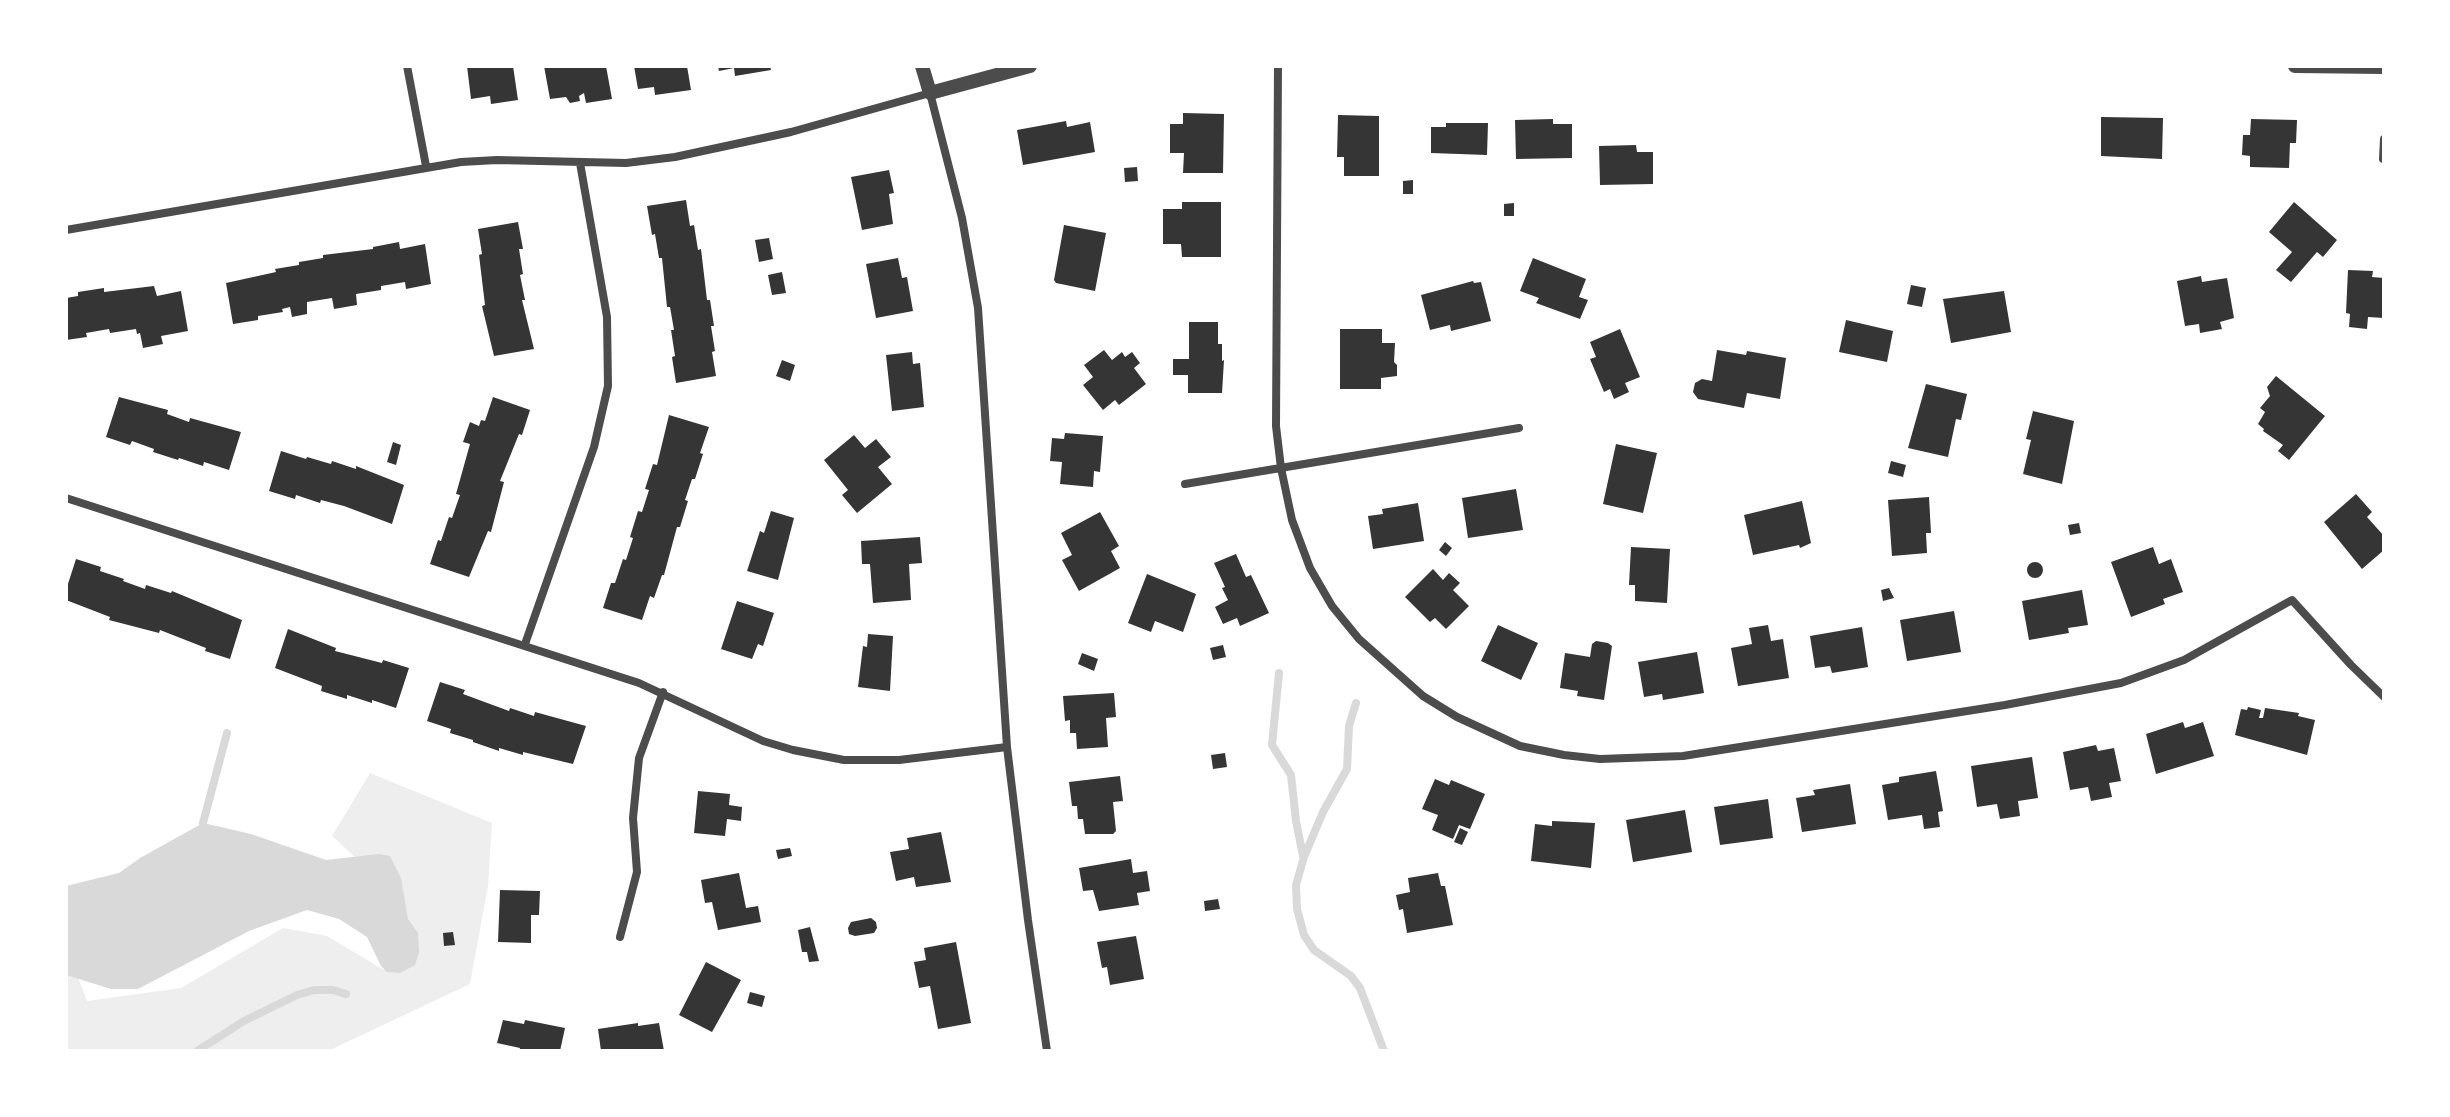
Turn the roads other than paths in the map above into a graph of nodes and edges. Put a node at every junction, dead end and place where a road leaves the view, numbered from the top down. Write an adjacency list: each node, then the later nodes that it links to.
1 (407, 66): 11 (street)
2 (922, 66): 7 (street)
3 (1030, 66): 7 (street)
4 (1278, 66): 14 (street)
5 (2295, 66): 6 (street)
6 (2384, 67)
7 (930, 93): 10 (street); 20 (street)
8 (2384, 139): 9 (street)
9 (2383, 159)
10 (580, 163): 11 (street); 17 (street)
11 (426, 166): 12 (street)
12 (66, 230)
13 (1519, 428): 14 (street)
14 (1281, 468): 15 (street); 19 (street)
15 (1185, 484)
16 (66, 498): 17 (street)
17 (525, 644): 18 (street)
18 (663, 692): 20 (street); 21 (street)
19 (2384, 697)
20 (1007, 747): 22 (street)
21 (620, 937)
22 (1047, 1051)

